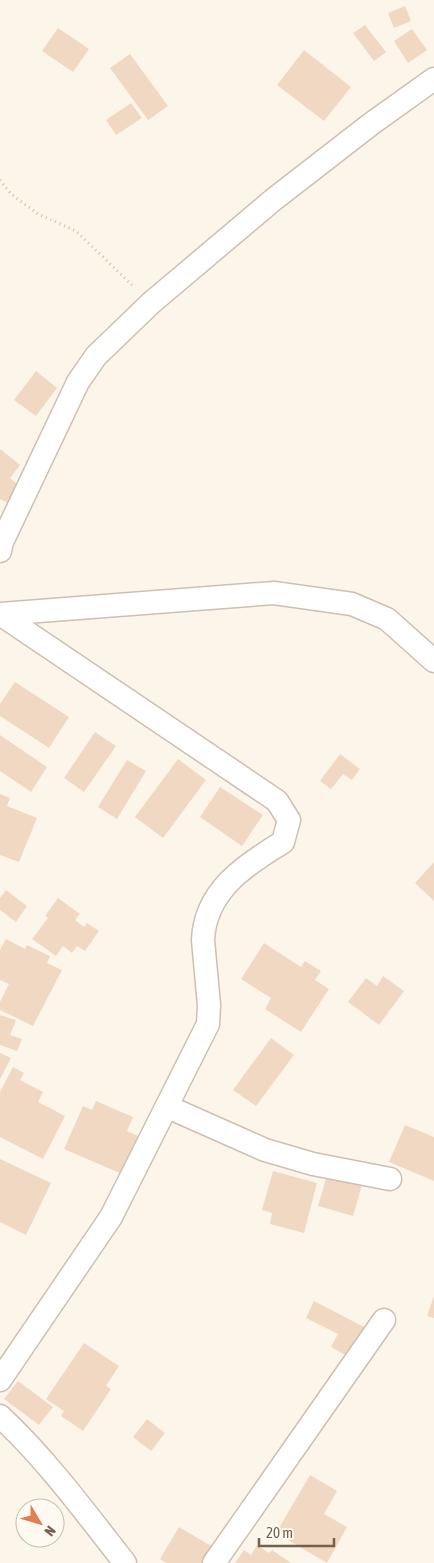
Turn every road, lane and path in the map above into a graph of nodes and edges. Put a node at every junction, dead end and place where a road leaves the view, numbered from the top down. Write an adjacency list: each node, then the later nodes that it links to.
1 (434, 80): 3 (street)
2 (0, 180): 3 (path)
3 (151, 303): 4 (street)
4 (0, 551)
5 (0, 614): 6 (street); 7 (street)
6 (434, 661)
7 (168, 1107): 8 (street); 10 (street)
8 (390, 1179)
9 (384, 1320): 13 (street)
10 (0, 1380)
11 (0, 1416): 12 (street)
12 (126, 1563)
13 (214, 1563)

